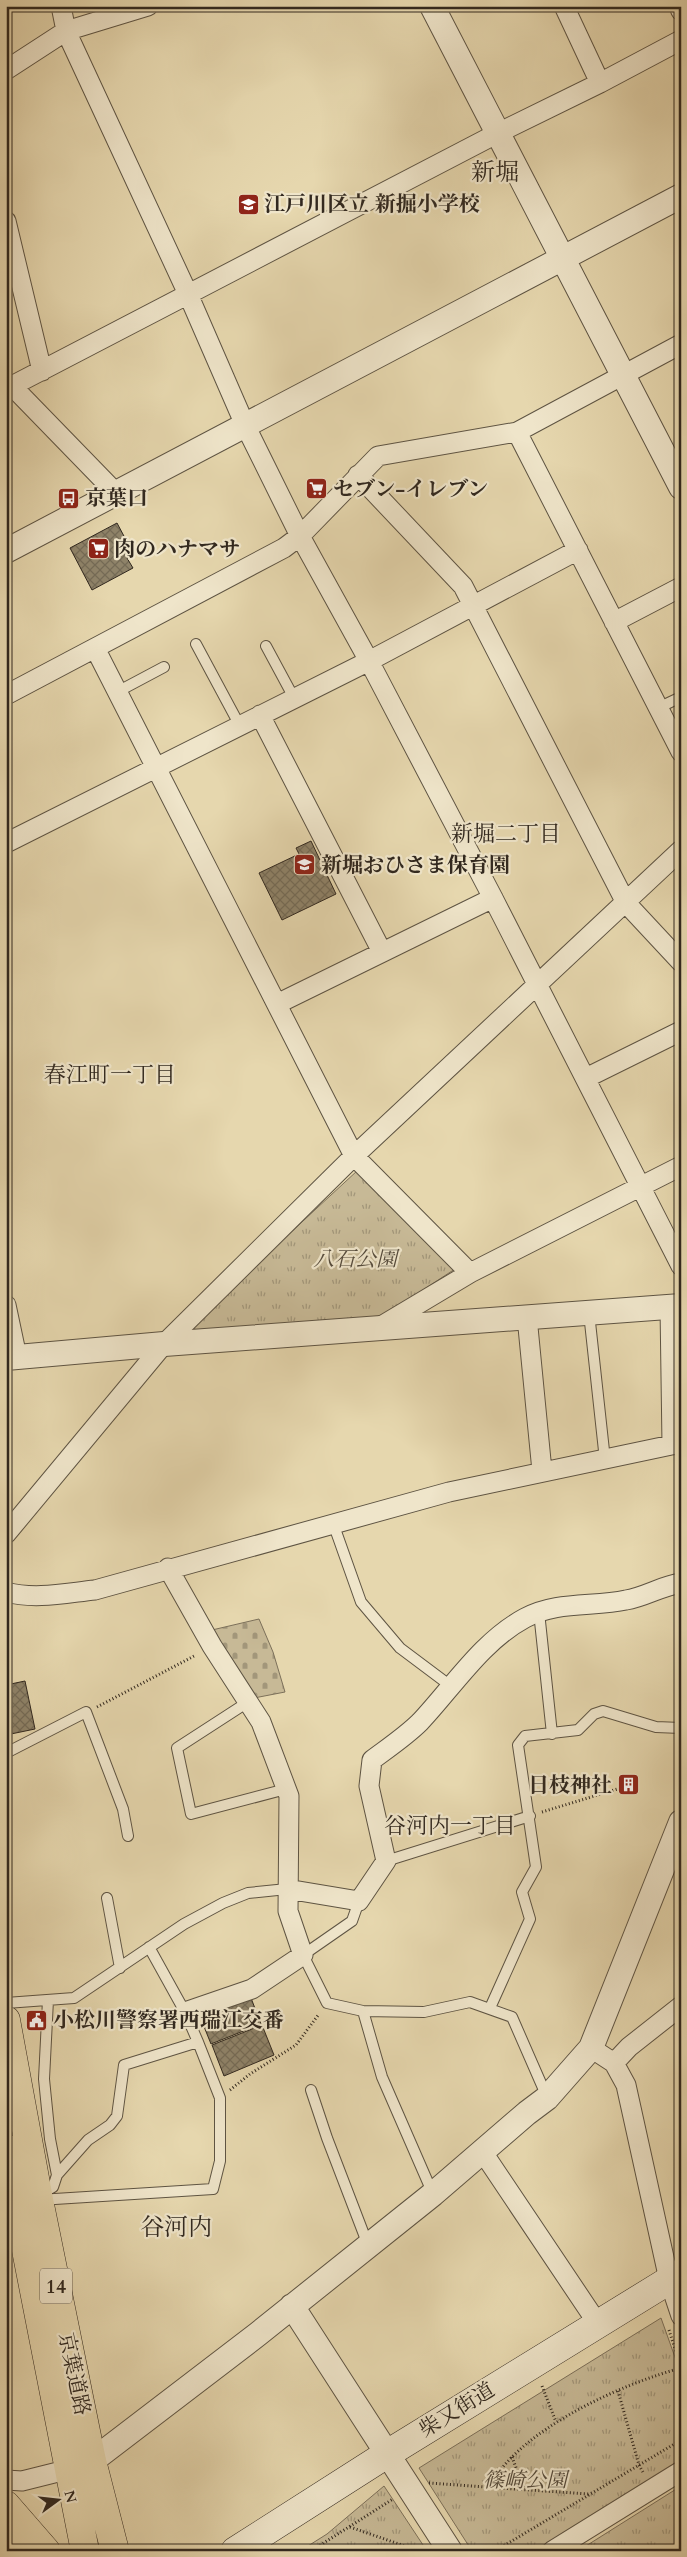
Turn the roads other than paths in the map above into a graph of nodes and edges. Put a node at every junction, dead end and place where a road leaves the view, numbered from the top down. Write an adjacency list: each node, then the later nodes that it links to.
1 (61, 6): 7 (street)
2 (148, 6): 7 (street)
3 (432, 6): 11 (street)
4 (564, 6): 10 (street)
5 (679, 6): 6 (street)
6 (681, 11)
7 (66, 31): 9 (street); 16 (street)
8 (681, 40): 10 (street)
9 (6, 70)
10 (600, 83): 11 (street)
11 (498, 132): 14 (street); 16 (street)
12 (681, 196): 14 (street)
13 (6, 221): 15 (street)
14 (563, 258): 19 (street); 21 (street)
15 (11, 261): 18 (street)
16 (188, 294): 18 (street); 21 (street)
17 (681, 344): 19 (street)
18 (42, 371): 20 (street)
19 (622, 376): 22 (street); 24 (street)
20 (9, 388): 25 (street)
21 (245, 425): 25 (street); 26 (street)
22 (517, 432): 23 (street); 27 (street)
23 (358, 475): 26 (street); 30 (street)
24 (681, 487)
25 (116, 493): 28 (street)
26 (300, 536): 34 (street); 35 (street)
27 (578, 550): 30 (street); 31 (street)
28 (6, 551)
29 (681, 587): 31 (street)
30 (473, 607): 35 (street); 49 (street)
31 (614, 622): 41 (street)
32 (196, 644): 43 (lane)
33 (266, 646): 40 (lane)
34 (95, 648): 37 (street); 38 (street)
35 (369, 660): 40 (street); 48 (street)
36 (164, 667): 37 (lane)
37 (117, 692): 45 (street)
38 (6, 695)
39 (681, 697): 41 (lane)
40 (294, 698): 42 (street)
41 (658, 708): 44 (street)
42 (260, 715): 43 (street); 50 (street)
43 (240, 726): 45 (street)
44 (681, 752)
45 (156, 768): 46 (street); 53 (street)
46 (6, 843)
47 (681, 850): 49 (street)
48 (493, 898): 50 (street); 52 (street)
49 (626, 904): 51 (street); 52 (street)
50 (382, 952): 53 (street)
51 (681, 962)
52 (538, 986): 55 (street); 56 (street)
53 (277, 1004): 56 (street)
54 (681, 1031): 55 (street)
55 (586, 1078): 58 (street)
56 (354, 1156): 60 (street); 66 (street)
57 (681, 1166): 58 (street)
58 (640, 1187): 59 (street); 60 (street)
59 (681, 1266)
60 (470, 1273): 65 (street)
61 (6, 1305): 67 (street)
62 (676, 1306): 63 (street); 68 (street)
63 (589, 1313): 64 (street); 69 (lane)
64 (527, 1317): 65 (street); 70 (street)
65 (377, 1328): 66 (street)
66 (164, 1344): 67 (street); 72 (street)
67 (12, 1358)
68 (676, 1444): 69 (street)
69 (605, 1460): 70 (street)
70 (542, 1471): 71 (street)
71 (333, 1523): 73 (street); 77 (lane)
72 (6, 1534)
73 (168, 1568): 75 (street); 78 (street)
74 (681, 1583): 76 (street)
75 (6, 1592)
76 (539, 1612): 77 (street); 80 (lane)
77 (452, 1687): 86 (street)
78 (248, 1702): 82 (street); 82 (lane)
79 (681, 1728): 80 (lane)
80 (552, 1734): 83 (lane)
81 (6, 1753): 85 (lane)
82 (286, 1789): 87 (street)
83 (530, 1816): 86 (lane); 96 (lane)
84 (681, 1822): 101 (street)
85 (128, 1836)
86 (386, 1861): 89 (street)
87 (287, 1889): 89 (street); 90 (lane); 91 (street)
88 (107, 1898): 92 (lane)
89 (359, 1901): 91 (lane)
90 (149, 1947): 92 (lane); 97 (lane)
91 (304, 1955): 97 (street); 98 (lane)
92 (120, 1968): 93 (lane)
93 (48, 2000): 94 (lane); 107 (lane)
94 (6, 2003)
95 (681, 2006): 102 (street)
96 (490, 2008): 98 (lane); 104 (lane)
97 (185, 2012): 100 (lane)
98 (363, 2012): 108 (lane)
99 (6, 2020): 109 (highway, 京葉道路 / 14)
100 (198, 2042): 107 (lane); 109 (lane)
101 (591, 2048): 102 (street); 104 (street)
102 (614, 2063): 112 (street)
103 (311, 2090): 111 (lane)
104 (547, 2098): 106 (street)
105 (6, 2148): 110 (highway, 京葉道路 / 14)
106 (482, 2151): 108 (street); 115 (street)
107 (57, 2175): 109 (lane)
108 (433, 2194): 111 (street)
109 (38, 2198): 117 (highway, 京葉道路 / 14)
110 (14, 2235): 117 (highway, 京葉道路 / 14)
111 (368, 2245): 113 (street)
112 (675, 2277): 114 (street); 115 (main road, 柴又街道)
113 (292, 2306): 116 (street); 117 (street)
114 (674, 2322)
115 (598, 2324): 116 (main road, 柴又街道)
116 (387, 2454): 126 (main road, 柴又街道); 127 (street)
117 (81, 2465): 119 (street); 124 (highway, 京葉道路 / 14); 125 (highway, 京葉道路 / 14)
118 (681, 2471): 128 (street)
119 (6, 2480)
120 (6, 2505): 123 (highway)
121 (6, 2538): 122 (highway)
122 (18, 2551)
123 (46, 2551)
124 (86, 2551)
125 (115, 2551)
126 (235, 2551)
127 (450, 2551)
128 (552, 2551)

